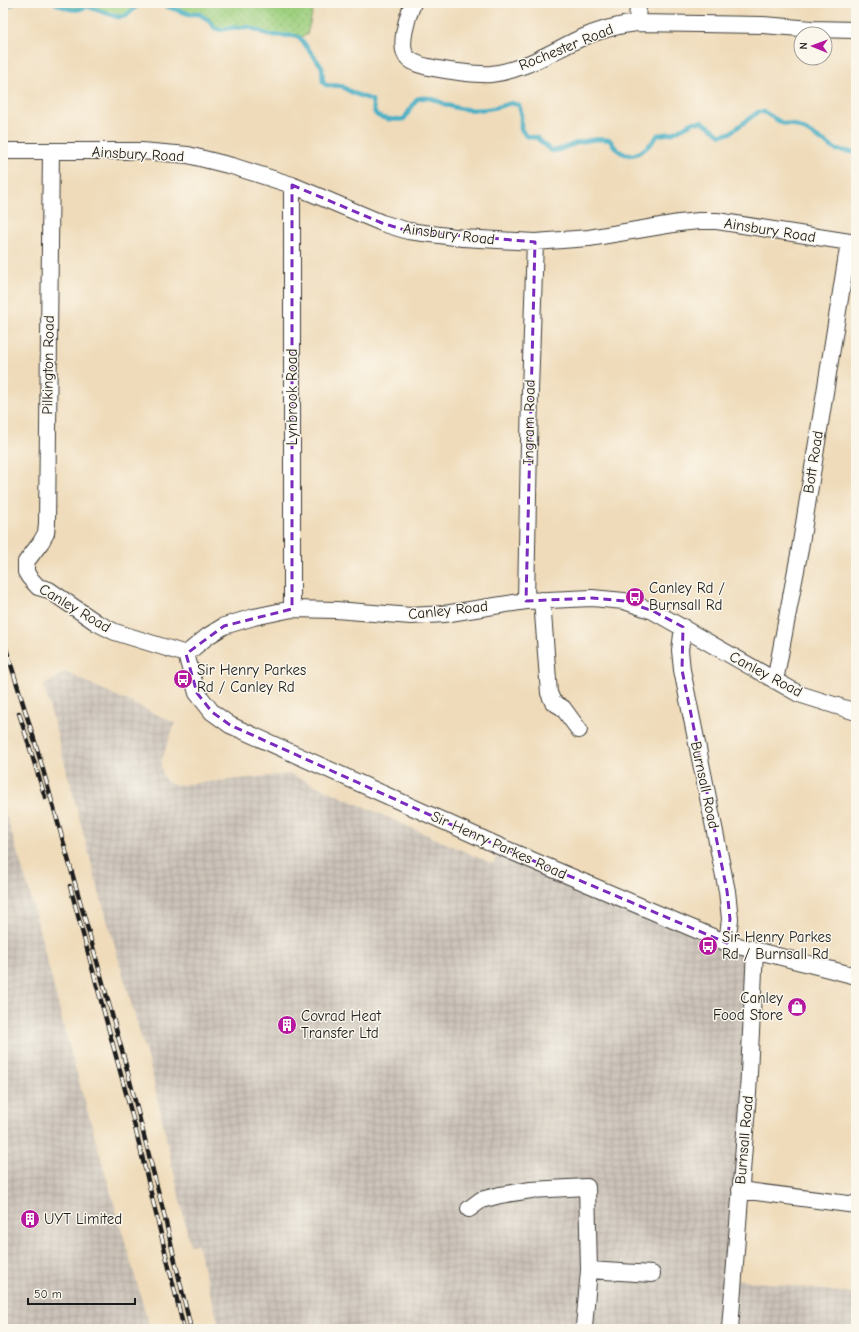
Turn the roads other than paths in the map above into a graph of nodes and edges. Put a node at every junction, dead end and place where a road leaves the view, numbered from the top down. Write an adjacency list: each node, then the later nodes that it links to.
1 (413, 3): 3 (street, Rochester Road)
2 (638, 3): 3 (street)
3 (637, 23): 4 (street, Rochester Road)
4 (856, 30)
5 (3, 151): 6 (street, Ainsbury Road)
6 (51, 151): 7 (street, Ainsbury Road); 10 (street, Pilkington Road)
7 (292, 185): 8 (street, Ainsbury Road); 12 (street, Lynbrook Road)
8 (535, 242): 9 (street, Ainsbury Road); 11 (street, Ingram Road)
9 (852, 243): 15 (street, Bott Road)
10 (26, 572): 14 (street, Canley Road)
11 (534, 600): 12 (street, Canley Road); 13 (street, Canley Road); 17 (street, Ingram Road)
12 (292, 609): 14 (street, Canley Road)
13 (682, 627): 15 (street, Canley Road); 18 (street, Burnsall Road)
14 (186, 654): 18 (street, Sir Henry Parkes Road)
15 (775, 681): 16 (street, Canley Road)
16 (856, 712)
17 (579, 730)
18 (727, 943): 19 (street, Sir Henry Parkes Road)
19 (755, 951): 20 (street, Sir Henry Parkes Road); 21 (street, Burnsall Road)
20 (856, 976)
21 (740, 1190): 22 (street); 27 (street, Burnsall Road)
22 (856, 1205)
23 (469, 1209): 24 (street)
24 (589, 1270): 25 (street); 26 (street)
25 (652, 1274)
26 (584, 1329)
27 (730, 1329)

